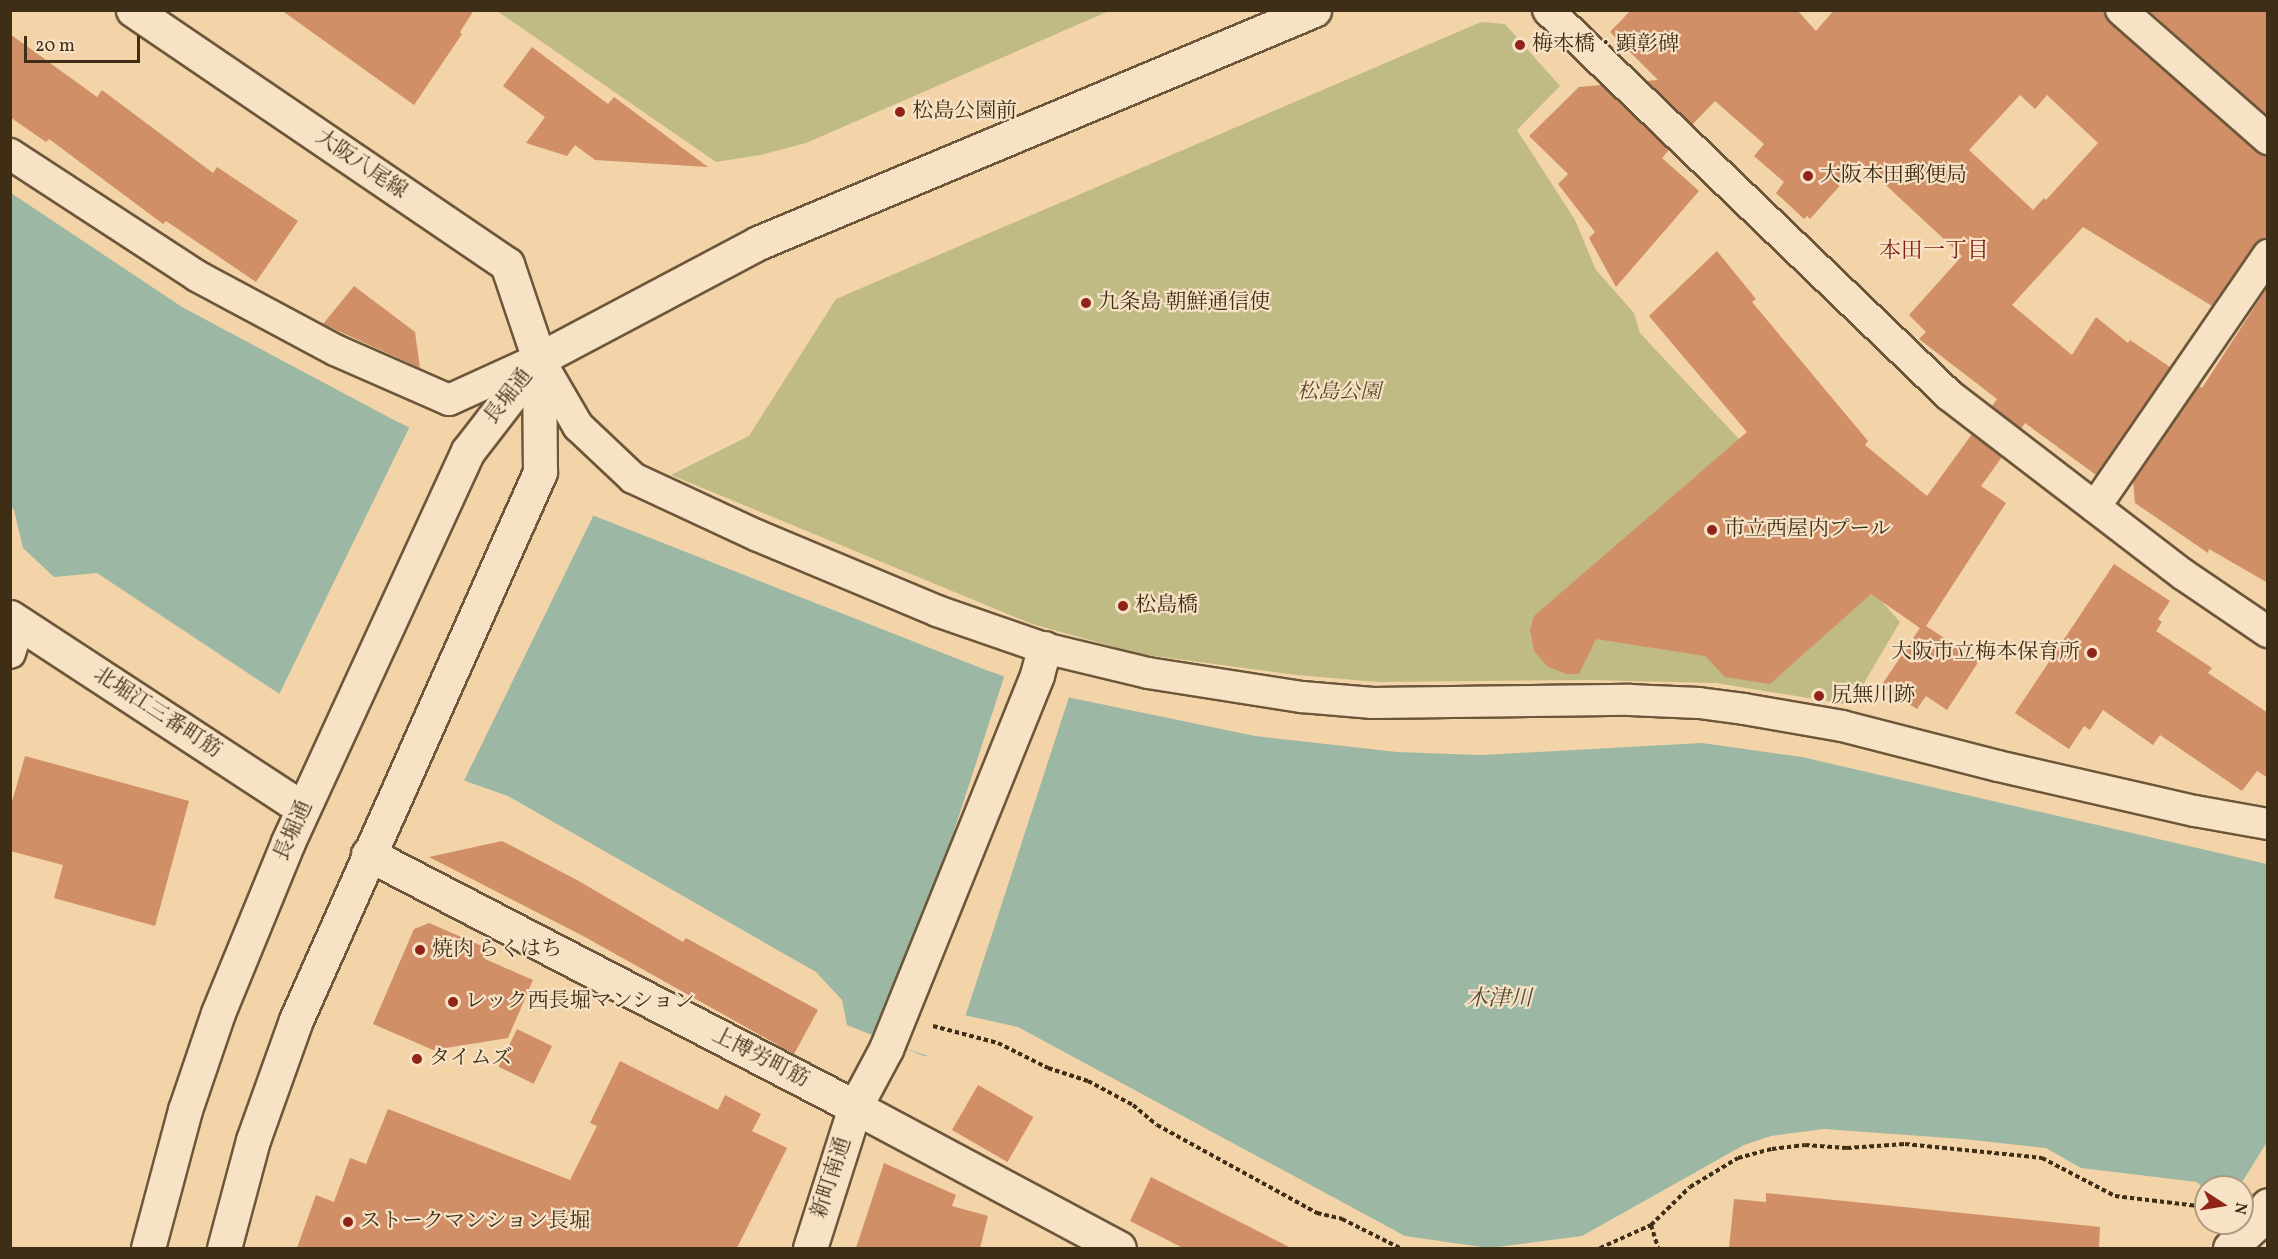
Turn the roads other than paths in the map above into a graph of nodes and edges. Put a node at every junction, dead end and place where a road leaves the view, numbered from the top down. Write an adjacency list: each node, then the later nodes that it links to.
1 (133, 10): 8 (street, 大阪八尾線)
2 (1314, 10): 8 (street)
3 (2121, 10): 5 (street)
4 (1560, 15): 9 (street)
5 (2268, 139)
6 (10, 154): 8 (street)
7 (2268, 255): 9 (street)
8 (539, 359): 12 (street); 13 (street, 長堀通); 15 (street, 長堀通)
9 (2095, 507): 11 (street)
10 (14, 631): 13 (street, 北堀江三番町筋)
11 (2268, 632)
12 (1041, 662): 14 (street); 16 (street, 新町南通)
13 (303, 809): 18 (street, 長堀通)
14 (2268, 824)
15 (368, 854): 16 (street, 上博労町筋); 19 (street, 長堀通)
16 (855, 1107): 20 (street, 新町南通); 21 (street, 上博労町筋)
17 (2262, 1215): 22 (street)
18 (148, 1248)
19 (224, 1248)
20 (810, 1248)
21 (1119, 1248)
22 (2230, 1248)

